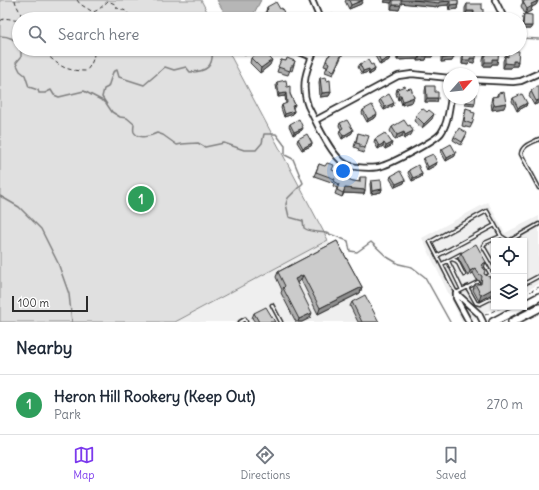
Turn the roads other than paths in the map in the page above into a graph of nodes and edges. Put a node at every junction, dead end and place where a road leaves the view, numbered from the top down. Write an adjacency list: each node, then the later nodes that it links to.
1 (312, 0): 3 (street)
2 (495, 0): 4 (street)
3 (317, 12)
4 (501, 12)
5 (312, 57): 10 (street)
6 (539, 73): 8 (street)
7 (443, 77): 10 (street)
8 (479, 80)
9 (449, 104): 10 (street)
10 (316, 120)
11 (539, 139): 12 (lane)
12 (539, 188)
13 (495, 225): 15 (lane); 21 (lane); 21 (lane)
14 (539, 225): 18 (lane)
15 (501, 236): 16 (lane); 17 (lane)
16 (496, 238)
17 (504, 238)
18 (515, 238)
19 (491, 240): 23 (lane)
20 (463, 253): 22 (lane)
21 (437, 256): 26 (lane)
22 (452, 259): 24 (lane); 27 (lane)
23 (491, 259)
24 (448, 261): 26 (lane); 38 (lane)
25 (484, 263): 28 (lane)
26 (441, 264): 39 (lane)
27 (464, 275)
28 (491, 275): 30 (lane)
29 (539, 276): 34 (lane)
30 (487, 277): 31 (lane); 32 (lane)
31 (484, 278)
32 (489, 281)
33 (478, 282): 35 (lane)
34 (527, 282)
35 (475, 283): 36 (lane); 37 (lane)
36 (467, 287): 38 (lane); 44 (lane)
37 (477, 288)
38 (462, 290): 39 (lane)
39 (456, 293): 49 (street); 53 (street)
40 (489, 295): 43 (lane)
41 (539, 297): 45 (main road)
42 (484, 298): 44 (lane)
43 (491, 298): 44 (lane)
44 (485, 302)
45 (527, 303)
46 (272, 305): 52 (lane)
47 (539, 308): 55 (main road)
48 (515, 310): 54 (main road)
49 (482, 320)
50 (240, 322): 51 (lane)
51 (246, 322)
52 (281, 322)
53 (469, 322)
54 (493, 322)
55 (512, 322)

